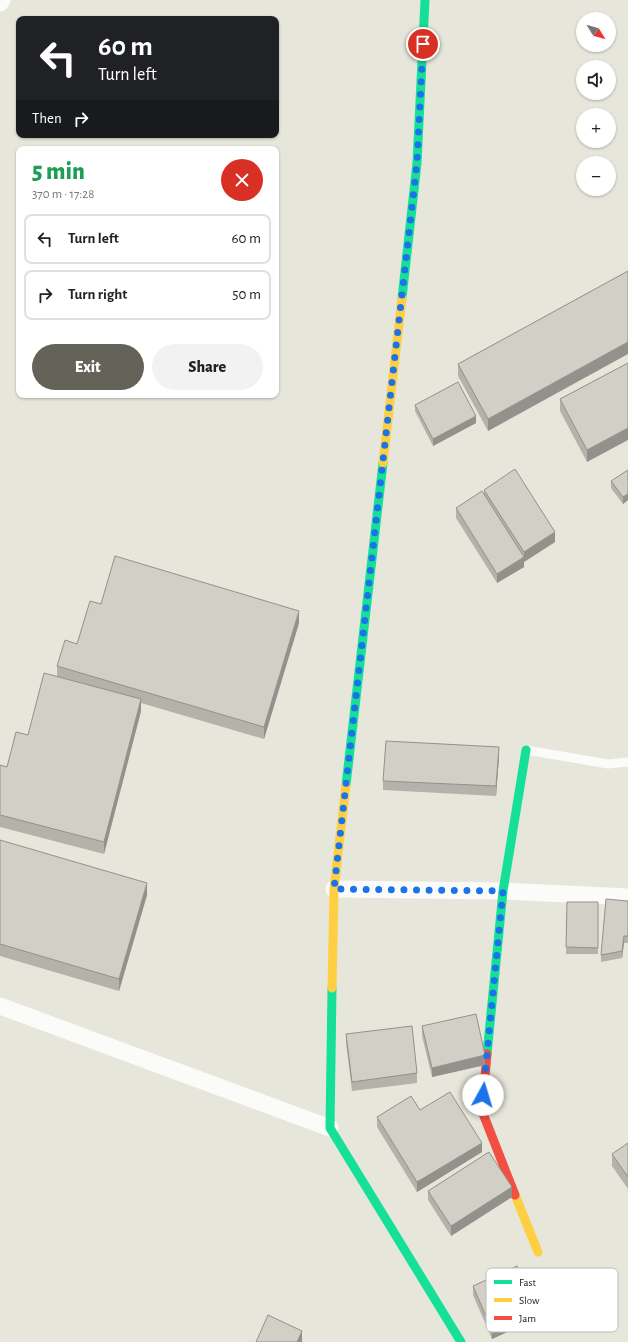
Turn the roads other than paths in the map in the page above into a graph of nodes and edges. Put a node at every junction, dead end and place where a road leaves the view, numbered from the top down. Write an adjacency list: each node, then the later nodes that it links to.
1 (425, 0): 4 (main road)
2 (526, 750): 3 (lane); 5 (main road)
3 (628, 762)
4 (334, 889): 5 (street); 8 (main road)
5 (503, 891): 6 (street); 9 (main road)
6 (628, 897)
7 (0, 1006): 8 (street)
8 (330, 1128): 10 (main road)
9 (538, 1252)
10 (461, 1342)

